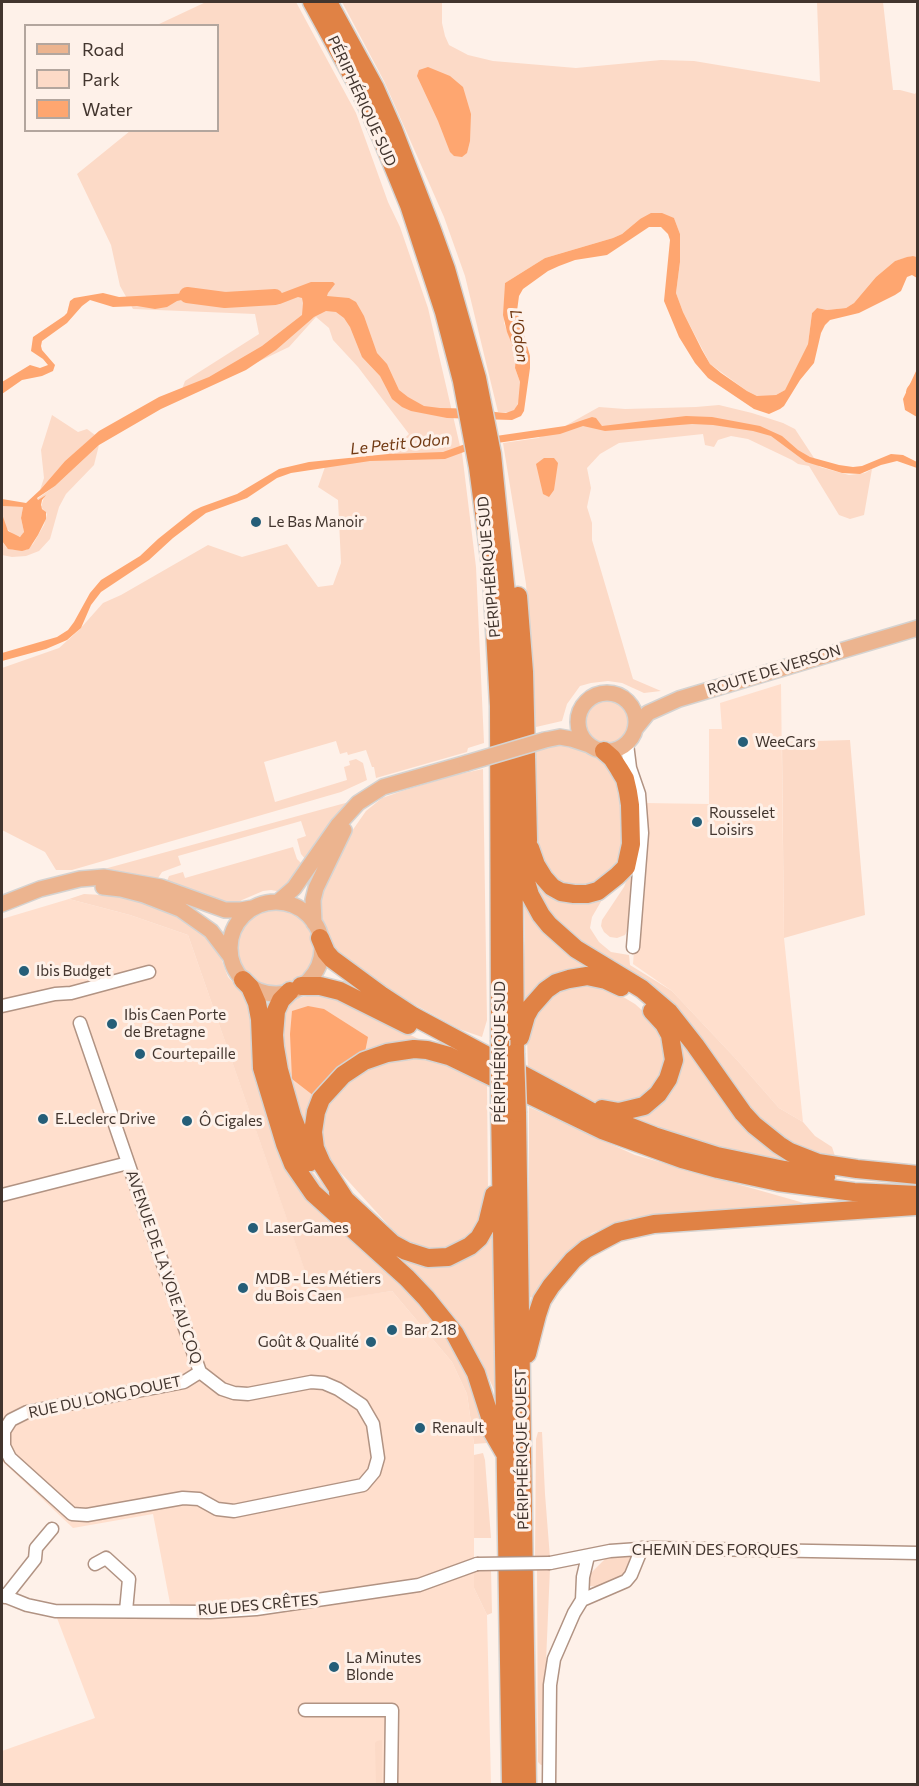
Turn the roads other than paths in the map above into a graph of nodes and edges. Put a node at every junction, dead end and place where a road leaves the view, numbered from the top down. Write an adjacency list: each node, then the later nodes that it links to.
1 (312, 2): 3 (highway, PÉRIPHÉRIQUE SUD)
2 (328, 2): 3 (highway, PÉRIPHÉRIQUE SUD)
3 (469, 380): 4 (highway, PÉRIPHÉRIQUE SUD); 29 (highway, PÉRIPHÉRIQUE SUD, bridge)
4 (492, 454): 14 (highway); 27 (highway, PÉRIPHÉRIQUE SUD)
5 (918, 628): 6 (main road, ROUTE DE VERSON)
6 (679, 699): 7 (main road, ROUTE DE VERSON); 9 (main road, ROUTE DE VERSON)
7 (628, 702): 8 (main road); 9 (main road)
8 (578, 718): 10 (main road); 12 (main road)
9 (635, 729): 11 (main road)
10 (546, 740): 12 (main road); 13 (main road, bridge)
11 (627, 744): 12 (main road); 20 (street)
12 (597, 748): 14 (highway)
13 (397, 784): 15 (main road); 19 (main road)
14 (528, 840): 33 (highway)
15 (278, 902): 17 (main road); 19 (main road)
16 (2, 904): 17 (main road)
17 (252, 908): 21 (main road)
18 (2, 911): 21 (main road)
19 (317, 930): 24 (main road); 28 (highway)
20 (633, 947)
21 (230, 956): 23 (main road)
22 (149, 972): 25 (street)
23 (243, 980): 24 (main road); 41 (highway)
24 (295, 989): 30 (highway); 37 (highway)
25 (2, 1006)
26 (80, 1023): 31 (street, AVENUE DE LA VOIE AU COQ)
27 (515, 1053): 28 (highway); 29 (highway, PÉRIPHÉRIQUE SUD, bridge)
28 (543, 1086): 34 (highway)
29 (508, 1110): 32 (highway, PÉRIPHÉRIQUE SUD); 39 (highway, PÉRIPHÉRIQUE OUEST)
30 (567, 1114): 36 (highway); 37 (highway)
31 (128, 1163): 35 (street, AVENUE DE LA VOIE AU COQ); 40 (street, AVENUE DE LA VOIE AU COQ)
32 (501, 1164): 37 (highway); 41 (highway, PÉRIPHÉRIQUE OUEST)
33 (918, 1175)
34 (918, 1183)
35 (2, 1195)
36 (918, 1195)
37 (346, 1201)
38 (918, 1206): 39 (highway)
39 (521, 1369): 54 (highway, PÉRIPHÉRIQUE OUEST)
40 (200, 1372): 40 (street, RUE DU LONG DOUET)
41 (506, 1455): 53 (highway, PÉRIPHÉRIQUE OUEST)
42 (51, 1529): 48 (street)
43 (642, 1548): 44 (street, CHEMIN DES FORQUES); 45 (street, CHEMIN DES FORQUES); 49 (street)
44 (918, 1553)
45 (588, 1556): 47 (street, CHEMIN DES FORQUES, bridge); 49 (street)
46 (95, 1564): 50 (street)
47 (477, 1564): 50 (street, RUE DES CRÊTES)
48 (3, 1596): 50 (street, RUE DES CRÊTES)
49 (582, 1600): 55 (street)
50 (126, 1611)
51 (305, 1710): 52 (street)
52 (391, 1785)
53 (511, 1785)
54 (527, 1785)
55 (549, 1785)

